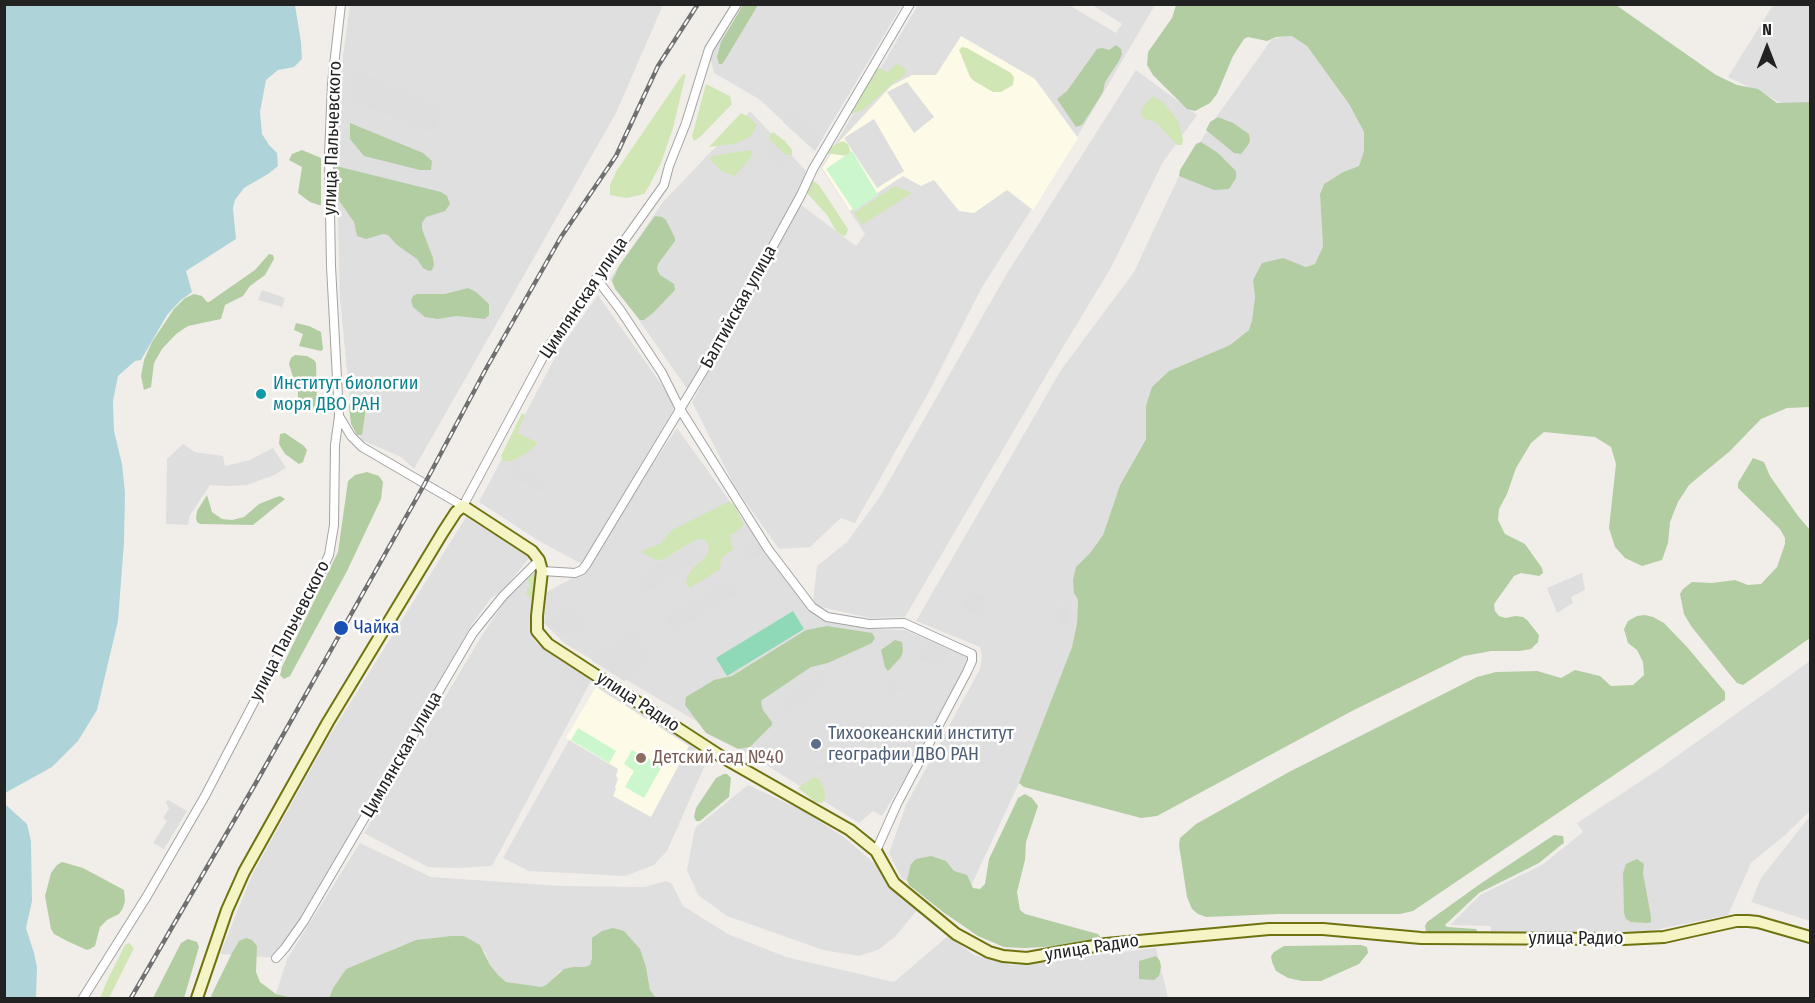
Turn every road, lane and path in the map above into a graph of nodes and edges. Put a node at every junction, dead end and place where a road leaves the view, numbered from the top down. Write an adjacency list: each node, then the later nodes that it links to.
1 (341, 4): 6 (street, улица Пальчевского)
2 (737, 4): 4 (street, Цимлянская улица)
3 (910, 4): 5 (street, Балтийская улица)
4 (596, 278): 5 (street); 7 (street, Цимлянская улица)
5 (680, 408): 8 (street, Балтийская улица); 9 (street)
6 (339, 416): 7 (street); 12 (street, улица Пальчевского)
7 (462, 506): 8 (main road); 13 (main road)
8 (540, 566): 9 (main road, улица Радио); 11 (street, Цимлянская улица)
9 (876, 851): 10 (main road, улица Радио)
10 (1810, 937)
11 (276, 957)
12 (83, 999)
13 (197, 999)

